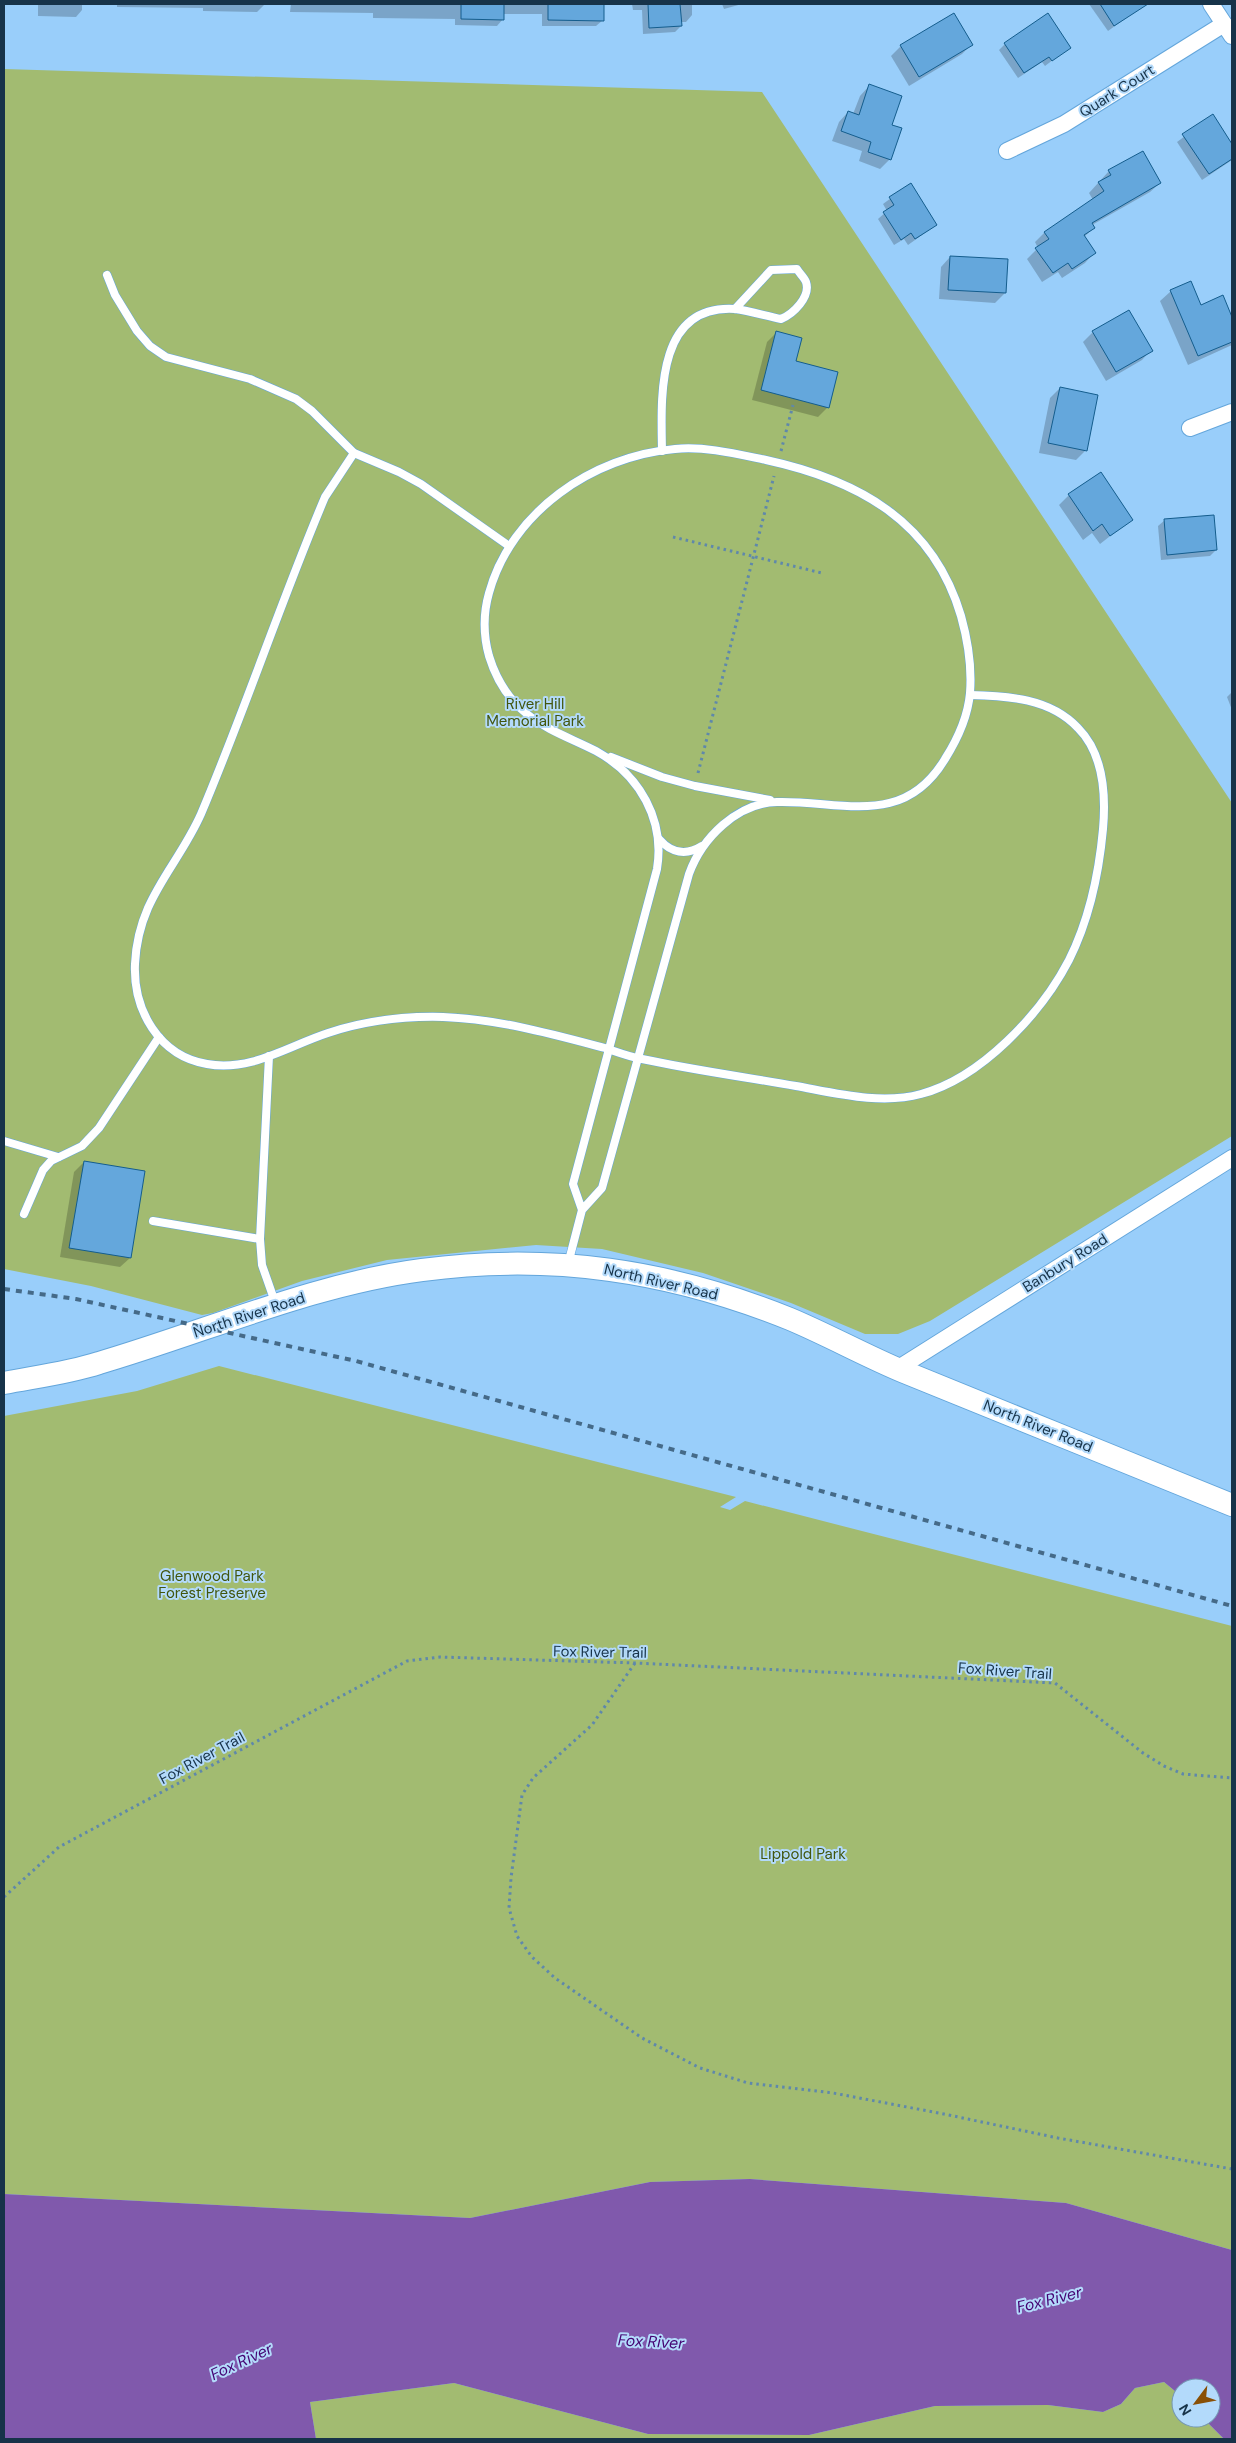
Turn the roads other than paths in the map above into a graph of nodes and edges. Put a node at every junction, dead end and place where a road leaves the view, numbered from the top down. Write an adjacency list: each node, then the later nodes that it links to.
1 (1211, 4): 2 (street)
2 (1228, 30): 3 (street, Quark Court)
3 (1007, 151)
4 (107, 275): 9 (lane)
5 (735, 309): 5 (lane); 8 (lane)
6 (1232, 412): 7 (street)
7 (1190, 428)
8 (662, 451): 10 (lane); 11 (lane)
9 (354, 453): 10 (lane); 16 (lane)
10 (509, 546): 12 (lane)
11 (970, 695): 13 (lane); 19 (lane)
12 (599, 753): 13 (lane); 14 (lane)
13 (777, 802): 15 (lane)
14 (659, 838): 15 (lane); 17 (lane)
15 (703, 845): 19 (lane)
16 (159, 1037): 18 (lane); 21 (lane)
17 (609, 1049): 18 (lane); 19 (lane); 23 (lane)
18 (269, 1056): 26 (lane)
19 (638, 1058): 23 (lane)
20 (4, 1141): 21 (lane)
21 (58, 1157): 24 (lane)
22 (1232, 1158): 29 (street, Banbury Road)
23 (582, 1210): 27 (lane)
24 (24, 1214)
25 (153, 1221): 26 (lane)
26 (260, 1239): 28 (lane)
27 (568, 1264): 28 (main road, North River Road); 29 (main road, North River Road)
28 (276, 1306): 30 (main road, North River Road)
29 (897, 1369): 31 (main road, North River Road)
30 (4, 1384)
31 (1232, 1505)

